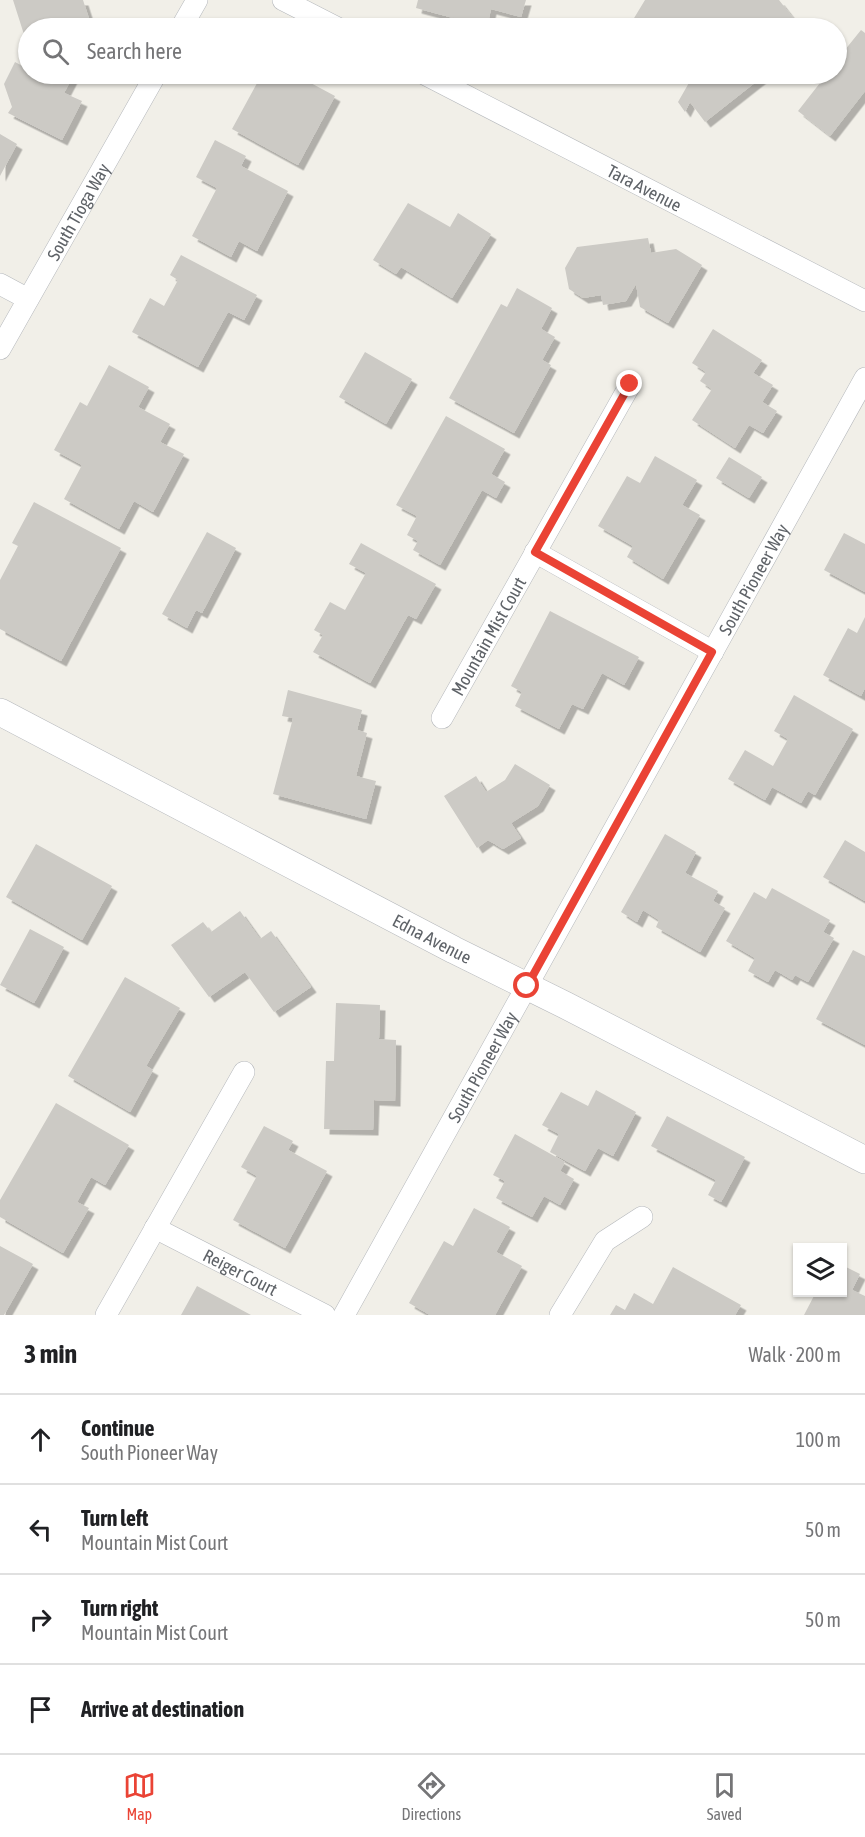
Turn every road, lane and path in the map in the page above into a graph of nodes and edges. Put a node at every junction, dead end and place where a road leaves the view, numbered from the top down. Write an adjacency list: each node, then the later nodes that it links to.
1 (197, 0): 3 (street)
2 (284, 0): 4 (street)
3 (187, 18)
4 (319, 18)
5 (150, 84): 8 (street, South Tioga Way)
6 (443, 84): 9 (street, Tara Avenue)
7 (0, 284): 8 (street)
8 (28, 299): 10 (street, South Tioga Way)
9 (865, 301)
10 (0, 349)
11 (865, 378): 14 (street, South Pioneer Way)
12 (630, 384): 13 (street, Mountain Mist Court)
13 (535, 552): 14 (street); 16 (street, Mountain Mist Court)
14 (712, 652): 17 (street, South Pioneer Way)
15 (0, 712): 17 (street, Edna Avenue)
16 (442, 718)
17 (527, 986): 19 (street, Edna Avenue); 24 (street, South Pioneer Way)
18 (244, 1072): 21 (street)
19 (865, 1161)
20 (642, 1217): 25 (street)
21 (155, 1228): 22 (street); 23 (street, Reiger Court)
22 (106, 1315)
23 (325, 1315)
24 (344, 1315)
25 (560, 1315)

